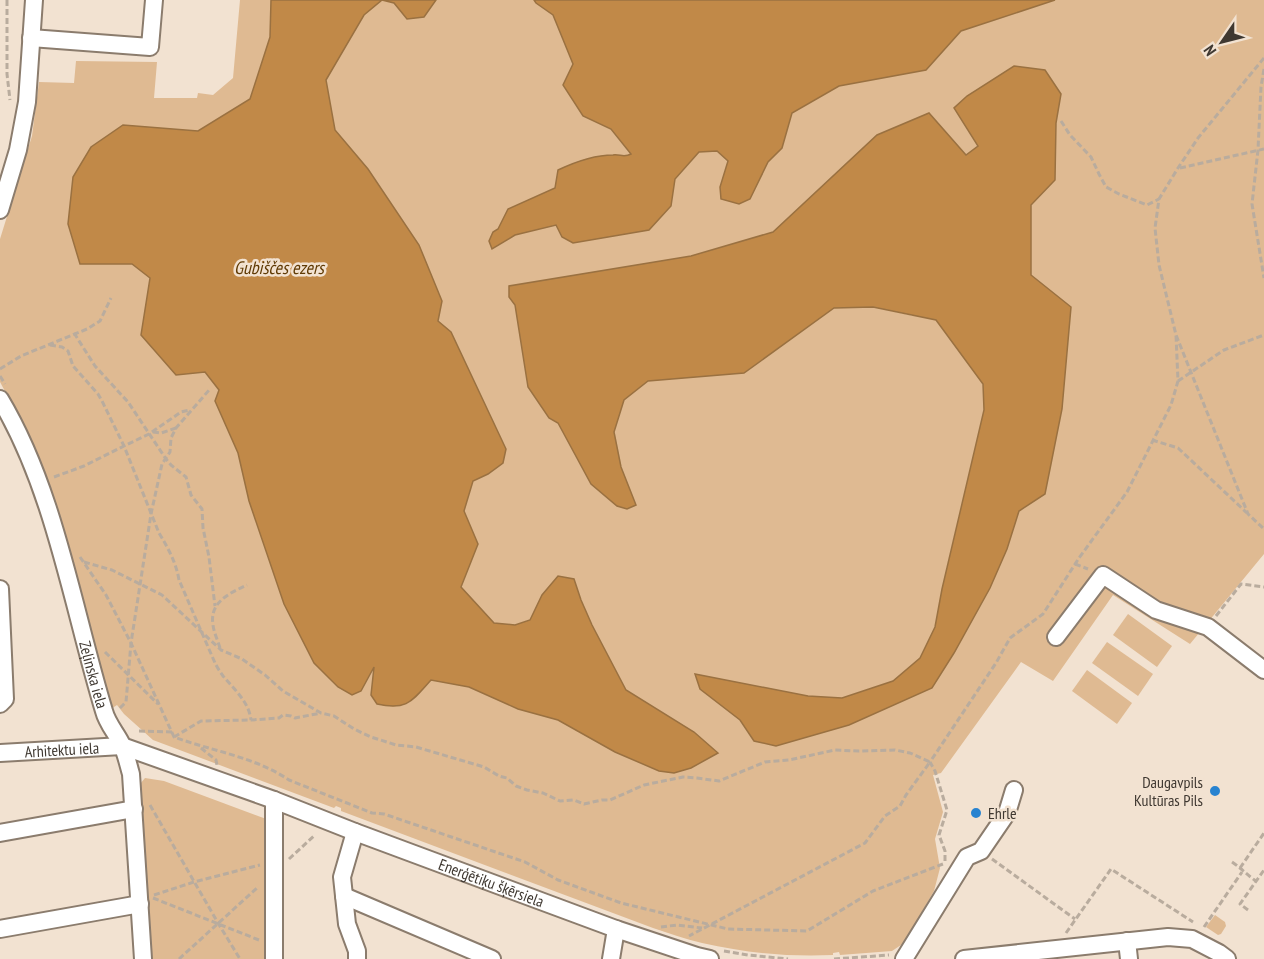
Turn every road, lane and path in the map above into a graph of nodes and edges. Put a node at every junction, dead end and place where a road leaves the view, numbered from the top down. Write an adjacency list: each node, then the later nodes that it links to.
1 (7, 0): 7 (path)
2 (34, 0): 4 (street)
3 (154, 0): 4 (street)
4 (31, 38): 13 (street)
5 (1264, 58): 11 (path)
6 (1264, 69): 10 (path)
7 (10, 102)
8 (1061, 121): 12 (path)
9 (1264, 149): 10 (path)
10 (1258, 150): 11 (path); 14 (path)
11 (1178, 168): 12 (path)
12 (1159, 199): 17 (path)
13 (0, 210)
14 (1264, 278)
15 (111, 298): 16 (path)
16 (74, 333): 19 (path); 28 (path)
17 (1176, 335): 21 (path); 22 (path)
18 (1264, 335): 21 (path)
19 (50, 345): 20 (path); 30 (path)
20 (0, 369)
21 (1191, 372): 22 (path); 34 (path)
22 (1178, 381): 29 (path)
23 (210, 389): 25 (path)
24 (0, 399): 26 (street, Zeļinska iela)
25 (191, 410): 27 (path); 28 (path)
26 (5, 415): 32 (street, Zeļinska iela)
27 (176, 428): 28 (path); 31 (path)
28 (150, 433): 30 (path); 31 (path)
29 (1152, 440): 34 (path); 61 (path)
30 (124, 446): 32 (path); 33 (path)
31 (166, 459): 33 (path); 42 (path)
32 (39, 484): 59 (street, Zeļinska iela)
33 (151, 514): 38 (path); 44 (path)
34 (1248, 514): 35 (path)
35 (1264, 529)
36 (78, 553): 37 (path)
37 (84, 562): 38 (path); 46 (path)
38 (140, 585): 44 (path); 46 (path)
39 (247, 585): 42 (path)
40 (1264, 587): 43 (path)
41 (0, 589): 51 (street)
42 (215, 606): 48 (path)
43 (1208, 627): 45 (street); 49 (street)
44 (201, 632): 48 (path); 55 (path)
45 (1056, 637)
46 (131, 643): 50 (path); 52 (path)
47 (100, 647): 50 (path)
48 (221, 650): 54 (path)
49 (1264, 670)
50 (129, 675): 52 (path); 53 (path)
51 (0, 704)
52 (159, 705): 57 (path)
53 (116, 711)
54 (321, 713): 55 (path); 61 (path)
55 (251, 720): 58 (path)
56 (139, 731): 57 (path)
57 (172, 732): 58 (path)
58 (174, 737): 84 (path)
59 (122, 746): 60 (street, Arhitektu iela); 63 (street, Enerģētiķu šķērsiela); 64 (street, Zeļinska iela)
60 (0, 753)
61 (930, 762): 65 (path); 84 (path)
62 (1014, 790): 70 (street)
63 (273, 800): 66 (street, Enerģētiķu šķērsiela); 73 (street)
64 (141, 806): 67 (street); 77 (path); 79 (street, Zeļinska iela)
65 (946, 810)
66 (355, 832): 78 (street); 86 (street, Enerģētiķu šķērsiela)
67 (0, 833)
68 (1264, 833): 74 (path)
69 (315, 836): 73 (path)
70 (981, 851): 81 (path); 92 (street)
71 (1232, 862): 74 (path)
72 (945, 863): 84 (path)
73 (274, 867): 77 (path); 82 (path); 91 (street)
74 (1241, 870): 76 (path); 87 (path)
75 (1264, 870): 76 (path)
76 (1256, 881): 80 (path)
77 (194, 882): 82 (path); 82 (path)
78 (344, 896): 96 (street); 97 (street)
79 (140, 904): 85 (street); 93 (street, Zeļinska iela)
80 (1248, 910)
81 (1075, 919): 83 (path); 90 (path)
82 (218, 923): 91 (path); 94 (path); 95 (path)
83 (1193, 923)
84 (710, 925): 89 (path)
85 (0, 929)
86 (616, 929): 89 (street, Enerģētiķu šķērsiela); 98 (street)
87 (1210, 933)
88 (1128, 941): 90 (street); 102 (street); 103 (street)
89 (666, 946): 99 (street, Enerģētiķu šķērsiela)
90 (1054, 949): 101 (street)
91 (274, 953)
92 (898, 957): 100 (path)
93 (143, 959)
94 (179, 959)
95 (240, 959)
96 (357, 959)
97 (492, 959)
98 (612, 959)
99 (711, 959)
100 (834, 959)
101 (964, 959)
102 (1129, 959)
103 (1227, 959)

